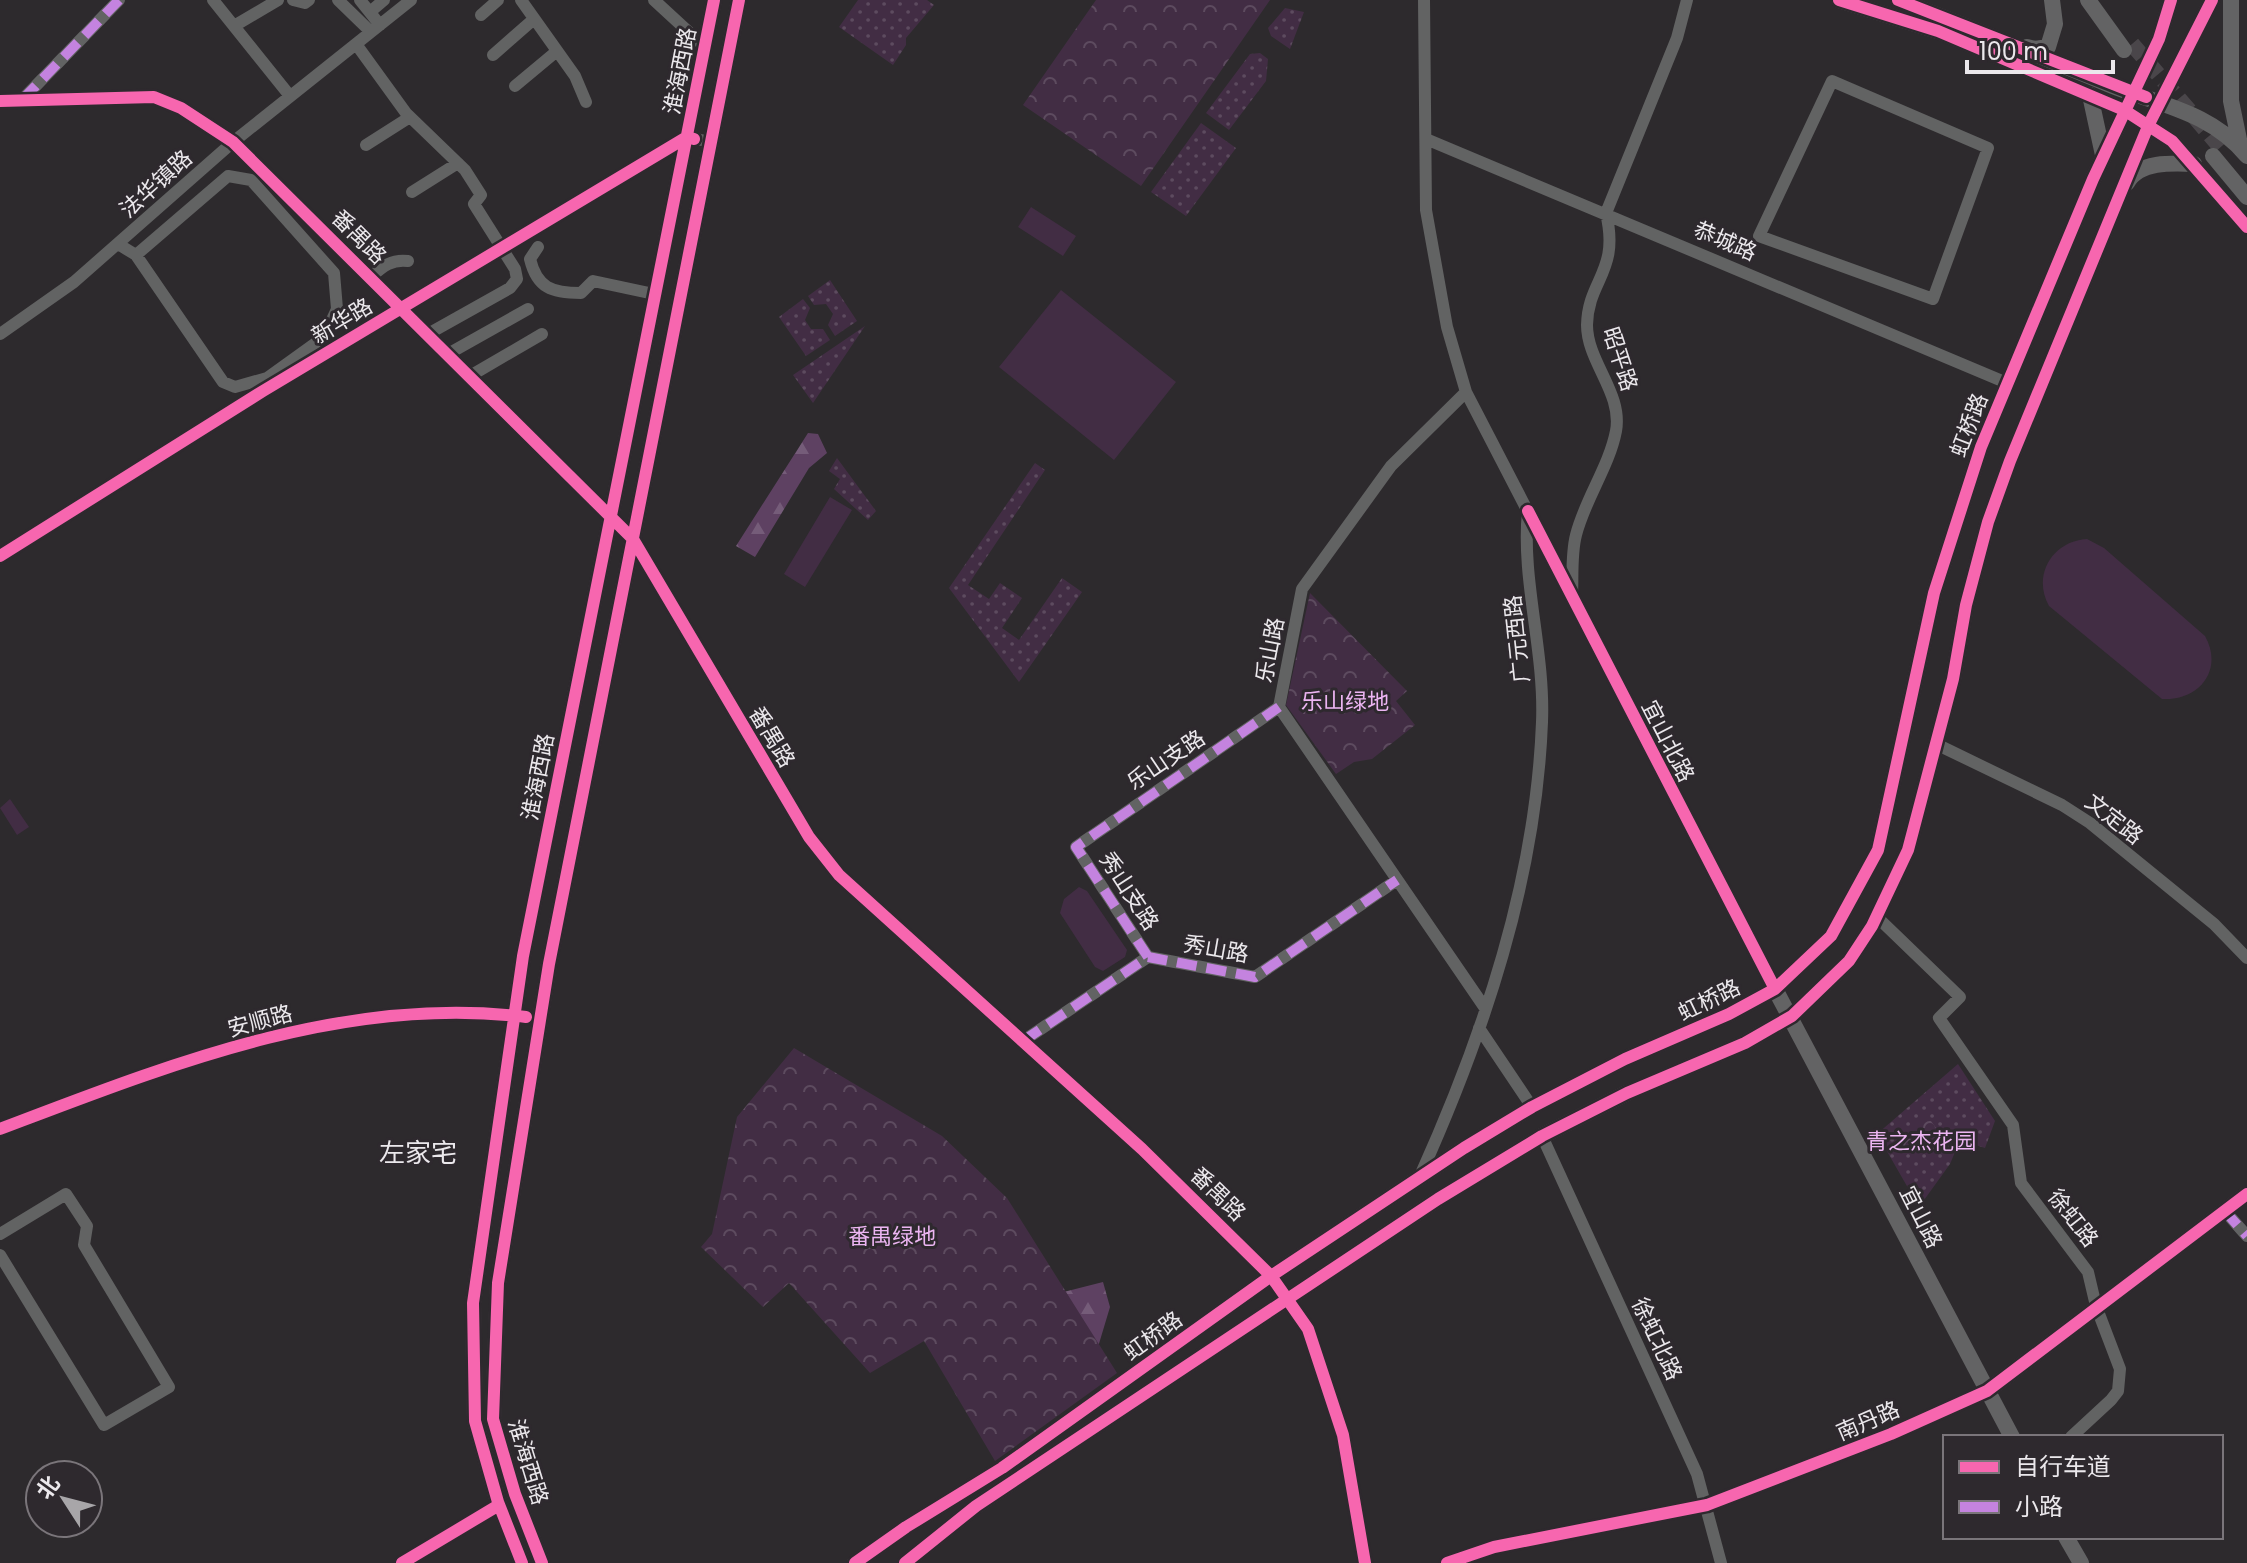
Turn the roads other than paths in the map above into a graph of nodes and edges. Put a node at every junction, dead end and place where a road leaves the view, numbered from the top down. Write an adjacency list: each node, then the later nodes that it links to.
1 (119, 0): 39 (street)
2 (213, 0): 28 (street)
3 (278, 0): 28 (street)
4 (293, 0): 5 (street)
5 (309, 0)
6 (338, 0): 29 (street)
7 (360, 0): 25 (street)
8 (384, 0): 25 (street)
9 (411, 0): 29 (street, 法华镇路)
10 (498, 0): 26 (street)
11 (521, 0): 27 (street)
12 (654, 0): 32 (street)
13 (714, 0): 32 (main road, 淮海西路)
14 (739, 0): 49 (main road, 淮海西路)
15 (1424, 0): 47 (street)
16 (1687, 0): 63 (street, 昭平路)
17 (1839, 0): 37 (main road)
18 (1898, 0): 30 (main road)
19 (2052, 0): 30 (main road)
20 (2088, 0): 21 (main road)
21 (2101, 0)
22 (2171, 0): 36 (main road, 虹桥路)
23 (2212, 0): 41 (main road, 虹桥路)
24 (2231, 0): 51 (main road)
25 (370, 12): 29 (street)
26 (481, 15)
27 (534, 19): 33 (street); 34 (street)
28 (234, 26): 38 (street)
29 (375, 28): 31 (street, 法华镇路)
30 (1991, 35): 36 (main road)
31 (356, 44): 38 (street, 法华镇路); 44 (street)
32 (705, 47): 46 (main road, 淮海西路)
33 (557, 51): 35 (street); 42 (street)
34 (493, 55)
35 (515, 86)
36 (2132, 94): 41 (main road); 43 (main road, 虹桥路)
37 (2090, 95): 43 (main road); 52 (main road)
38 (290, 96): 48 (street, 法华镇路)
39 (22, 100): 40 (street, 番禺路); 48 (street, 番禺路)
40 (0, 101)
41 (2161, 101): 45 (main road, 虹桥路); 51 (main road)
42 (586, 102)
43 (2124, 110): 45 (main road); 52 (main road, 虹桥路)
44 (410, 117): 50 (street); 53 (street)
45 (2149, 124): 54 (main road); 58 (main road, 虹桥路)
46 (687, 137): 49 (street); 67 (street, 新华路); 76 (main road, 淮海西路)
47 (1426, 139): 63 (street, 恭城路); 86 (street)
48 (233, 142): 55 (street, 法华镇路); 56 (street, 番禺路)
49 (711, 142): 89 (main road, 淮海西路)
50 (366, 145)
51 (2244, 152)
52 (2103, 156): 85 (main road, 虹桥路)
53 (458, 163): 60 (street); 70 (street)
54 (2194, 164): 58 (main road); 65 (main road)
55 (193, 178): 61 (street); 69 (street, 法华镇路)
56 (273, 180): 59 (street); 64 (street, 番禺路)
57 (2247, 180): 62 (main road)
58 (2123, 188): 93 (main road, 虹桥路)
59 (261, 191): 61 (street); 66 (street)
60 (412, 192)
61 (207, 194): 71 (street)
62 (2247, 197)
63 (1606, 213): 85 (street, 恭城路); 91 (street, 昭平路)
64 (310, 217): 66 (street); 72 (street, 番禺路)
65 (2247, 227)
66 (297, 229): 74 (street)
67 (529, 232): 70 (street, 新华路); 76 (street)
68 (1759, 236): 68 (street)
69 (118, 244): 71 (street); 79 (street, 法华镇路)
70 (501, 248): 77 (street, 新华路); 80 (street)
71 (136, 255): 84 (street)
72 (354, 261): 74 (street); 75 (street, 番禺路)
73 (408, 261): 75 (street)
74 (334, 276): 84 (street)
75 (371, 277): 77 (street, 番禺路)
76 (654, 294): 88 (main road, 淮海西路)
77 (402, 308): 80 (street, 番禺路); 84 (street, 新华路)
78 (528, 309): 82 (street)
79 (0, 334)
80 (428, 334): 82 (street, 番禺路)
81 (542, 334): 83 (street)
82 (448, 354): 83 (street, 番禺路)
83 (470, 376): 88 (street, 番禺路)
84 (271, 381): 90 (street, 新华路)
85 (2007, 383): 99 (main road, 虹桥路)
86 (1466, 392): 87 (street); 92 (street, 乐山路)
87 (1528, 511): 91 (street, 宜山北路); 100 (street, 广元西路)
88 (610, 515): 89 (street, 番禺路); 101 (main road, 淮海西路)
89 (633, 539): 103 (main road, 淮海西路); 105 (street, 番禺路)
90 (0, 556)
91 (1572, 600): 99 (street, 宜山北路)
92 (1279, 707): 94 (street, 乐山支路); 95 (street, 乐山路)
93 (1936, 744): 96 (main road, 虹桥路); 98 (street, 文定路)
94 (1076, 847): 97 (street, 秀山支路)
95 (1397, 880): 97 (street, 秀山路); 100 (street, 乐山路)
96 (1877, 917): 102 (main road, 虹桥路); 117 (street, 徐虹路)
97 (1148, 957): 105 (street)
98 (2247, 958)
99 (1775, 989): 102 (main road, 宜山路); 106 (main road, 虹桥路)
100 (1485, 1008): 104 (street, 广元西路)
101 (515, 1016): 103 (street, 安顺路); 107 (street, 安顺路); 121 (main road, 淮海西路)
102 (1792, 1016): 108 (main road, 虹桥路); 118 (main road, 宜山路)
103 (541, 1019): 126 (main road, 淮海西路)
104 (1479, 1028): 106 (street); 109 (street, 广元西路)
105 (1023, 1041): 115 (street, 番禺路)
106 (1532, 1107): 109 (main road, 虹桥路)
107 (0, 1129)
108 (1542, 1136): 116 (main road, 虹桥路); 122 (street, 徐虹北路)
109 (1418, 1179): 115 (main road, 虹桥路)
110 (2247, 1194): 111 (main road, 南丹路)
111 (2224, 1210): 113 (street); 117 (main road, 南丹路)
112 (0, 1234): 114 (street)
113 (2247, 1236)
114 (0, 1255)
115 (1271, 1276): 116 (street, 番禺路); 127 (main road, 虹桥路)
116 (1289, 1301): 128 (main road, 虹桥路); 129 (street, 番禺路)
117 (2096, 1306): 118 (main road, 南丹路); 120 (street, 徐虹路)
118 (1987, 1391): 119 (main road, 宜山路); 122 (street, 南丹路)
119 (2011, 1435)
120 (2073, 1435)
121 (499, 1505): 124 (street); 125 (main road, 淮海西路)
122 (1707, 1505): 130 (street, 南丹路); 131 (street, 徐虹北路)
123 (2067, 1539): 132 (main road)
124 (402, 1563)
125 (522, 1563)
126 (542, 1563)
127 (855, 1563)
128 (905, 1563)
129 (1365, 1563)
130 (1447, 1563)
131 (1721, 1563)
132 (2081, 1563)

